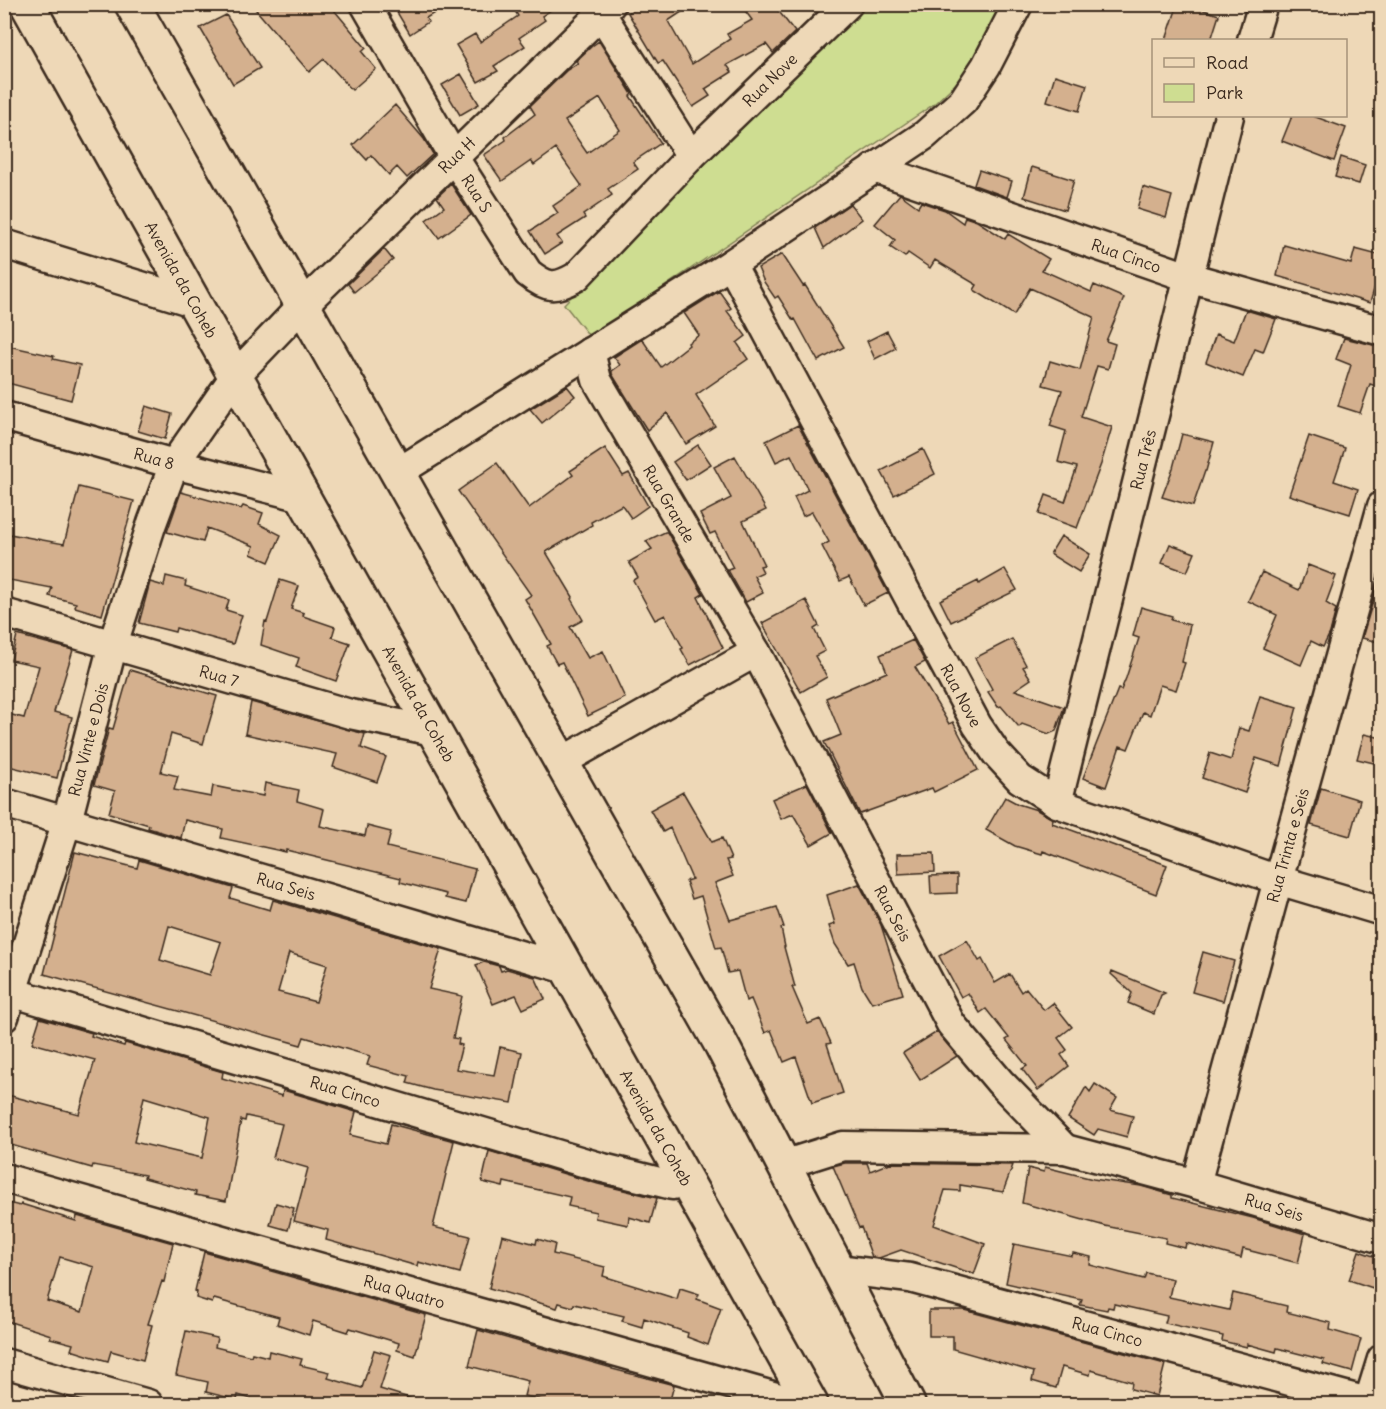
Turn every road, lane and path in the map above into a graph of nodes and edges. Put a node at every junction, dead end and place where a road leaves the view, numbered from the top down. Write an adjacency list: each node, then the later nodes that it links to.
1 (27, 4): 17 (main road, Avenida da Coheb)
2 (132, 4): 18 (main road)
3 (848, 4): 10 (street, Rua Nove)
4 (1018, 4): 12 (street)
5 (1263, 4): 8 (street)
6 (368, 6): 11 (street, Rua S)
7 (602, 8): 10 (street); 11 (street, Rua H)
8 (1251, 39)
9 (1229, 117): 16 (street, Rua Três)
10 (691, 156): 15 (street, Rua Nove)
11 (454, 158): 15 (street, Rua S); 18 (street, Rua H)
12 (874, 168): 14 (street); 16 (street, Rua Cinco)
13 (4, 244): 17 (street)
14 (731, 264): 20 (street); 33 (street, Rua Nove)
15 (576, 277)
16 (1188, 277): 19 (street, Rua Cinco); 33 (street, Rua Três)
17 (194, 302): 21 (main road, Avenida da Coheb)
18 (303, 306): 21 (street, Rua H); 24 (main road)
19 (1382, 331)
20 (590, 352): 24 (street); 29 (street, Rua Grande)
21 (235, 376): 23 (street, Rua Vinte e Dois); 25 (main road, Avenida da Coheb)
22 (4, 416): 23 (street, Rua 8)
23 (174, 464): 25 (street, Rua 8); 28 (street, Rua Vinte e Dois)
24 (397, 473): 31 (main road)
25 (303, 497): 30 (main road, Avenida da Coheb)
26 (1382, 506): 35 (street, Rua Trinta e Seis)
27 (4, 613): 28 (street, Rua 7)
28 (113, 644): 30 (street, Rua 7); 34 (street, Rua Vinte e Dois)
29 (756, 652): 31 (street); 39 (street, Rua Seis)
30 (434, 731): 37 (main road, Avenida da Coheb)
31 (561, 762): 40 (main road)
32 (4, 803): 34 (street, Rua Seis)
33 (1057, 803): 35 (street, Rua Nove)
34 (67, 820): 37 (street, Rua Seis); 38 (street, Rua Vinte e Dois)
35 (1278, 880): 36 (street, Rua Nove); 43 (street, Rua Trinta e Seis)
36 (1382, 911)
37 (567, 969): 42 (main road, Avenida da Coheb)
38 (7, 1000): 42 (street, Rua Cinco)
39 (1065, 1149): 40 (street, Rua Seis); 43 (street, Rua Seis)
40 (783, 1165): 45 (main road)
41 (4, 1178): 48 (street, Rua Quatro)
42 (687, 1182): 51 (main road, Avenida da Coheb)
43 (1196, 1184): 44 (street, Rua Seis)
44 (1382, 1239)
45 (837, 1269): 52 (main road); 53 (street, Rua Cinco)
46 (1382, 1359): 53 (street)
47 (4, 1363): 49 (street)
48 (733, 1395): 50 (street, Rua Quatro)
49 (147, 1404)
50 (801, 1404)
51 (811, 1404)
52 (908, 1404)
53 (1371, 1404)

